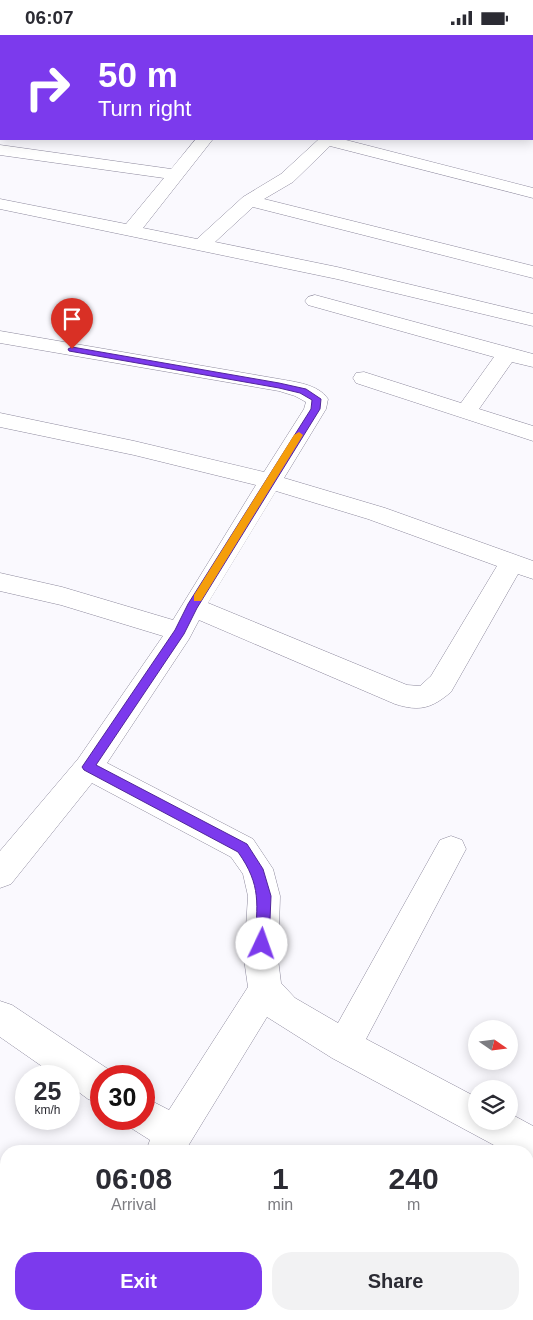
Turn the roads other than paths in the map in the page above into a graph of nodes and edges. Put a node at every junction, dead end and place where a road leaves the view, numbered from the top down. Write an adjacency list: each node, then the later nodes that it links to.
1 (204, 140): 5 (street)
2 (327, 140): 7 (street)
3 (332, 140): 6 (street)
4 (0, 149): 5 (street)
5 (176, 175): 9 (street)
6 (533, 193)
7 (249, 201): 10 (street); 11 (street)
8 (0, 204): 9 (street)
9 (131, 230): 10 (street)
10 (201, 245): 13 (street)
11 (533, 271)
12 (315, 301): 15 (street)
13 (533, 319)
14 (0, 337): 21 (street)
15 (507, 354): 16 (street); 18 (street)
16 (533, 361)
17 (364, 378): 18 (street)
18 (466, 412): 20 (street)
19 (0, 420): 21 (street)
20 (533, 434)
21 (269, 482): 22 (street); 24 (street)
22 (523, 566): 24 (street)
23 (0, 582): 24 (street)
24 (186, 619): 25 (street)
25 (88, 767): 27 (street); 28 (street)
26 (451, 849): 30 (street)
27 (1, 871)
28 (265, 991): 30 (street); 34 (street)
29 (0, 1017): 31 (street)
30 (344, 1046): 32 (street)
31 (90, 1078)
32 (468, 1112)
33 (155, 1127): 34 (street)
34 (169, 1143)

